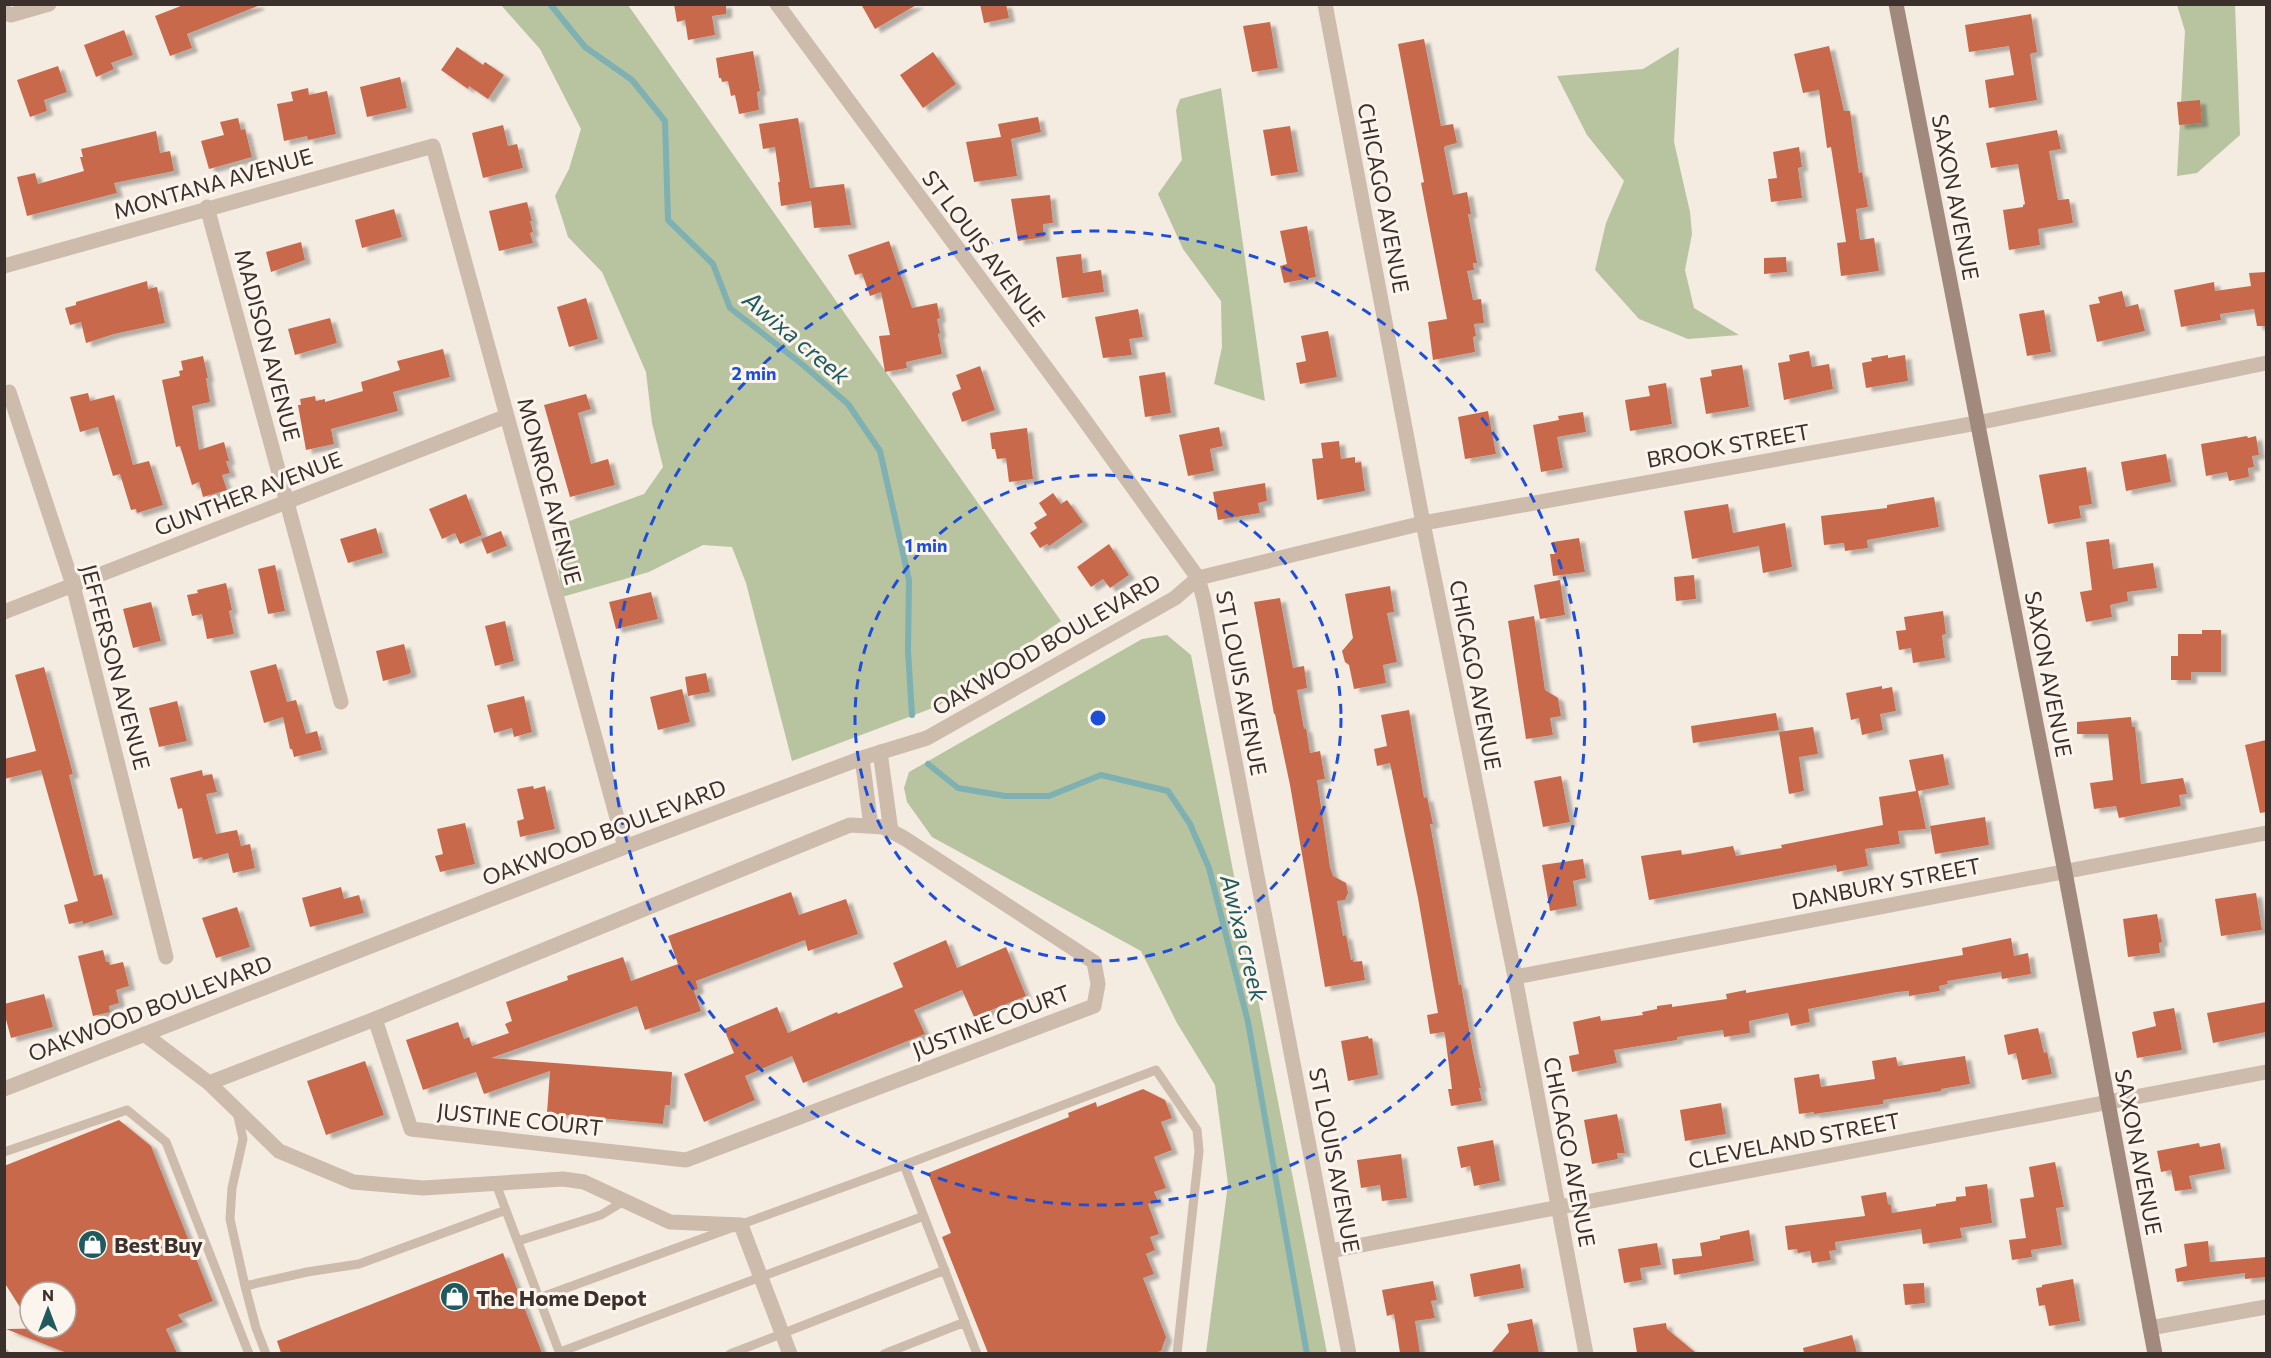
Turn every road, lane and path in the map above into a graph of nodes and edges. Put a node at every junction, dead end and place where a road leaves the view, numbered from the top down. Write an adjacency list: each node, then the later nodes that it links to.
1 (49, 4): 5 (street)
2 (777, 4): 15 (street, ST LOUIS AVENUE)
3 (1325, 4): 14 (street, CHICAGO AVENUE)
4 (1896, 4): 12 (street, SAXON AVENUE)
5 (4, 12)
6 (434, 146): 7 (street, MONTANA AVENUE); 11 (street, MONROE AVENUE)
7 (207, 207): 8 (street, MONTANA AVENUE); 13 (street, MADISON AVENUE)
8 (4, 266)
9 (2266, 363): 12 (street, BROOK STREET)
10 (9, 392): 16 (street, JEFFERSON AVENUE)
11 (507, 416): 13 (street, GUNTHER AVENUE); 24 (street, MONROE AVENUE)
12 (1977, 423): 14 (street, BROOK STREET); 25 (street, SAXON AVENUE)
13 (288, 501): 16 (street, GUNTHER AVENUE); 18 (street, MADISON AVENUE)
14 (1423, 524): 15 (street, BROOK STREET); 27 (street, CHICAGO AVENUE)
15 (1198, 578): 19 (street, OAKWOOD BOULEVARD); 44 (street, ST LOUIS AVENUE)
16 (73, 585): 17 (street, GUNTHER AVENUE); 26 (street, JEFFERSON AVENUE)
17 (4, 612)
18 (342, 702)
19 (880, 752): 20 (street, OAKWOOD BOULEVARD); 22 (street)
20 (862, 758): 21 (street); 24 (street, OAKWOOD BOULEVARD)
21 (871, 826): 22 (street, JUSTINE COURT); 28 (street, JUSTINE COURT)
22 (891, 831): 28 (street, JUSTINE COURT)
23 (2266, 833): 25 (street, DANBURY STREET)
24 (624, 847): 29 (street, OAKWOOD BOULEVARD)
25 (2065, 872): 27 (street, DANBURY STREET); 33 (street, SAXON AVENUE)
26 (166, 957)
27 (1515, 977): 39 (street, CHICAGO AVENUE)
28 (375, 1018): 31 (street, JUSTINE COURT)
29 (144, 1034): 31 (street); 32 (street, OAKWOOD BOULEVARD)
30 (2266, 1072): 33 (street, CLEVELAND STREET)
31 (210, 1083): 34 (street)
32 (4, 1089)
33 (2107, 1103): 39 (street, CLEVELAND STREET); 51 (street, SAXON AVENUE)
34 (237, 1110): 37 (street); 47 (lane)
35 (4, 1152): 53 (lane)
36 (904, 1165): 41 (lane); 42 (lane); 60 (lane)
37 (496, 1184): 38 (street); 40 (lane)
38 (624, 1201): 42 (street); 43 (lane)
39 (1558, 1208): 44 (street, CLEVELAND STREET); 62 (street, CHICAGO AVENUE)
40 (506, 1210): 43 (lane); 47 (lane)
41 (924, 1216): 45 (lane); 46 (lane)
42 (741, 1226): 46 (street); 48 (lane)
43 (518, 1241): 48 (lane)
44 (1330, 1251): 61 (street, ST LOUIS AVENUE)
45 (945, 1270): 50 (lane); 52 (lane)
46 (761, 1277): 52 (street); 55 (lane)
47 (245, 1286): 54 (lane)
48 (539, 1298): 55 (lane)
49 (2266, 1307): 51 (street)
50 (965, 1322): 58 (lane); 59 (lane)
51 (2150, 1329): 63 (street, SAXON AVENUE)
52 (782, 1334): 56 (lane); 57 (street)
53 (249, 1353)
54 (266, 1353)
55 (560, 1353)
56 (730, 1353)
57 (790, 1353)
58 (884, 1353)
59 (977, 1353)
60 (1177, 1353)
61 (1349, 1353)
62 (1586, 1353)
63 (2155, 1353)

